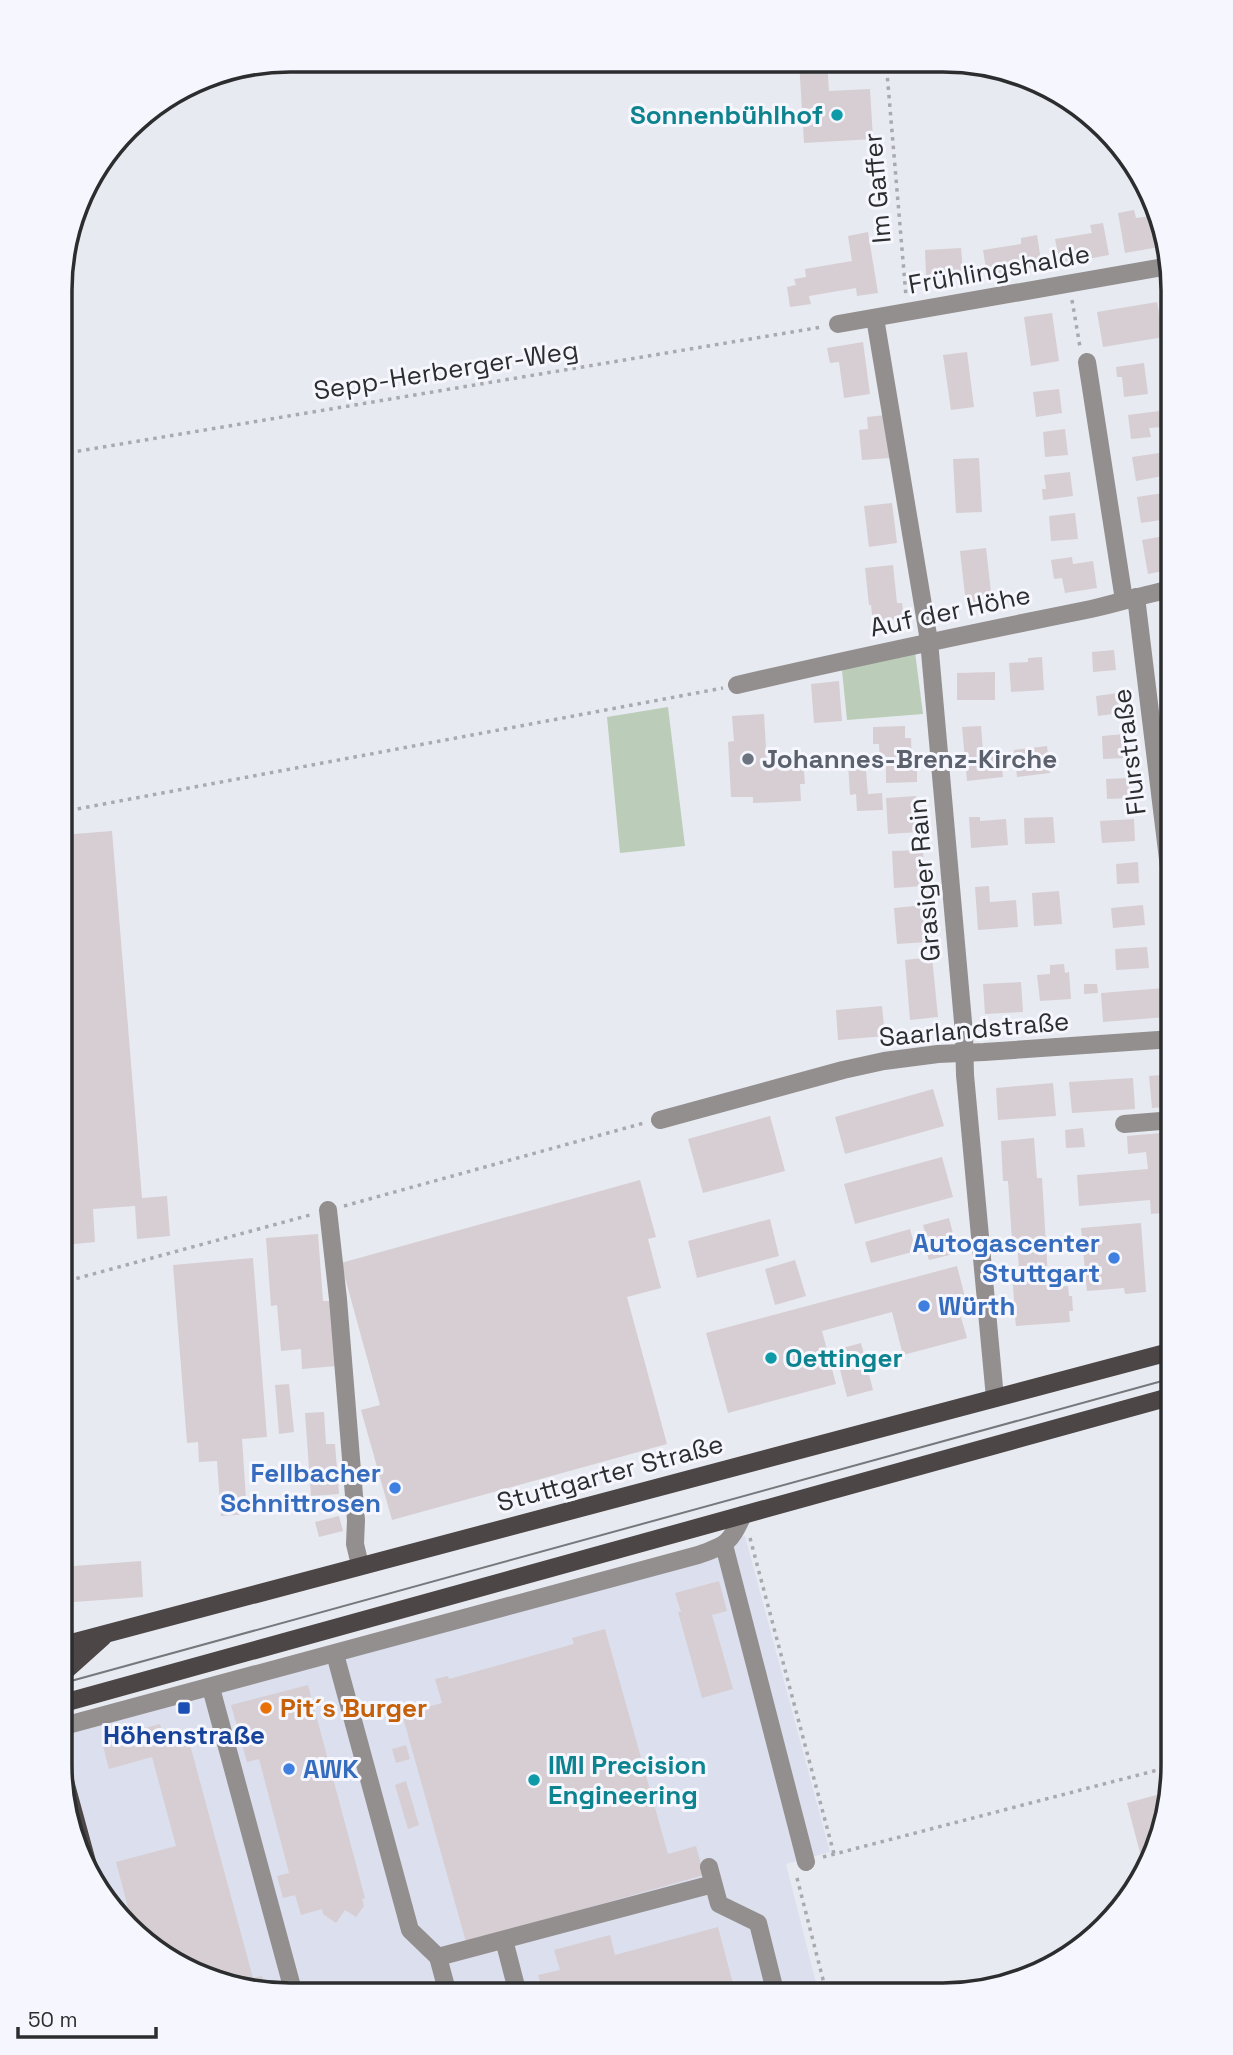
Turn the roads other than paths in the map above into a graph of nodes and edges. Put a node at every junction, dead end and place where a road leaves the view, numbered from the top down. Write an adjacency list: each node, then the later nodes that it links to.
1 (1160, 268): 2 (street, Frühlingshalde)
2 (875, 318): 3 (street, Frühlingshalde); 7 (street, Grasiger Rain)
3 (838, 324)
4 (1087, 362): 6 (street, Flurstraße)
5 (1161, 592): 6 (street, Auf der Höhe)
6 (1130, 599): 7 (street, Auf der Höhe); 9 (street, Flurstraße)
7 (929, 641): 8 (street, Auf der Höhe); 11 (street, Grasiger Rain)
8 (737, 685)
9 (1161, 816)
10 (1161, 1040): 11 (street, Saarlandstraße)
11 (964, 1053): 12 (street, Saarlandstraße); 17 (street, Grasiger Rain)
12 (660, 1120)
13 (1161, 1121): 14 (street)
14 (1124, 1124)
15 (328, 1210): 21 (street)
16 (1161, 1354): 17 (main road, Stuttgarter Straße)
17 (995, 1398): 21 (main road, Stuttgarter Straße)
18 (1161, 1399): 19 (main road)
19 (743, 1515): 20 (street); 27 (main road)
20 (724, 1545): 24 (street); 29 (street)
21 (360, 1565): 22 (main road, Stuttgarter Straße)
22 (106, 1634): 23 (main road, Stuttgarter Straße); 25 (main road)
23 (72, 1643)
24 (335, 1654): 26 (street); 31 (street)
25 (72, 1665)
26 (211, 1688): 28 (street); 32 (street)
27 (72, 1701)
28 (72, 1724)
29 (806, 1862)
30 (504, 1940): 31 (street); 34 (street); 35 (street)
31 (438, 1957): 33 (street)
32 (291, 1983)
33 (445, 1983)
34 (515, 1983)
35 (773, 1983)

